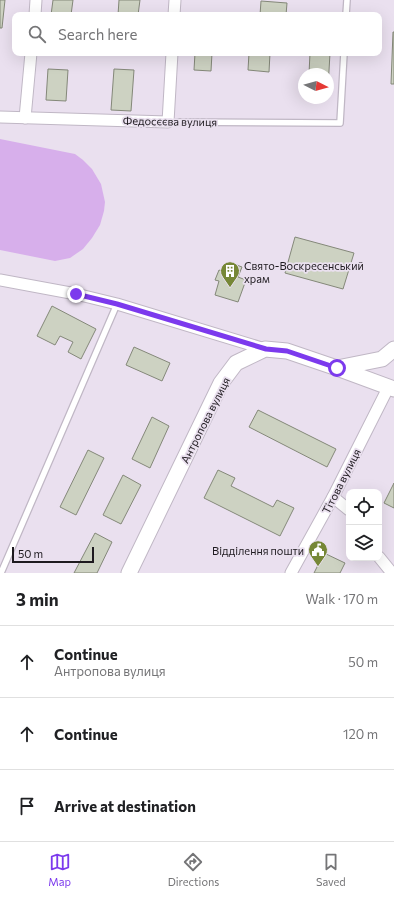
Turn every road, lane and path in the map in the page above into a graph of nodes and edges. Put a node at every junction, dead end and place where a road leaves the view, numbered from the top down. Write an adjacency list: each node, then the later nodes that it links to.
1 (36, 0): 4 (street)
2 (175, 0): 5 (street)
3 (347, 0): 6 (lane)
4 (34, 12)
5 (174, 12)
6 (346, 12)
7 (31, 56): 11 (street)
8 (172, 56): 12 (street)
9 (344, 56): 12 (lane, Федосєєва вулиця)
10 (0, 118): 11 (street, Федосєєва вулиця)
11 (25, 118): 12 (street, Федосєєва вулиця)
12 (168, 122)
13 (0, 280): 14 (street)
14 (117, 304): 15 (street); 22 (lane)
15 (266, 349): 17 (main road); 23 (main road, Антропова вулиця)
16 (394, 349): 17 (main road)
17 (337, 368): 18 (main road)
18 (391, 388): 19 (street, Тітова вулиця)
19 (333, 498): 20 (street); 24 (street, Тітова вулиця)
20 (346, 508)
21 (382, 561): 25 (street)
22 (1, 573)
23 (129, 573)
24 (291, 573)
25 (392, 573)

